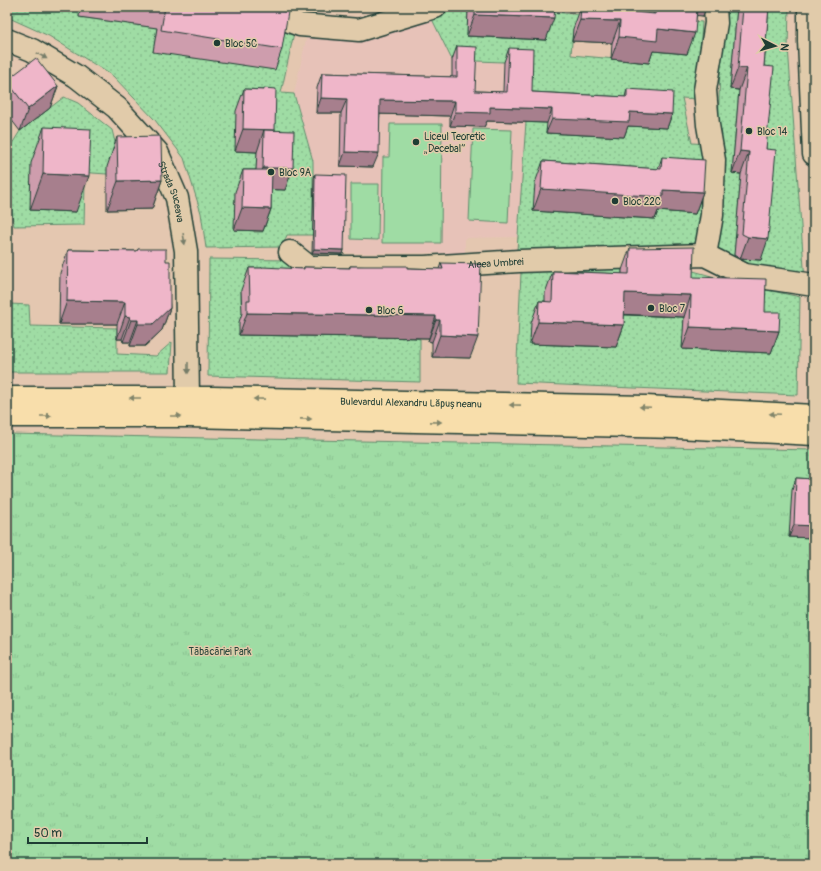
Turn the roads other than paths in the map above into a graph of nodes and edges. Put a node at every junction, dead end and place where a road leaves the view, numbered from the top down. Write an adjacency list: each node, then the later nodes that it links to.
1 (253, 7): 2 (street)
2 (435, 7)
3 (715, 7): 9 (street)
4 (809, 7): 6 (street)
5 (7, 40): 12 (street, Strada Suceava, one-way to 12)
6 (812, 92): 7 (street)
7 (814, 154)
8 (290, 252): 9 (street, Aleea Umbrei)
9 (705, 255): 10 (street, Aleea Umbrei)
10 (814, 285)
11 (7, 398): 12 (main road, Bulevardul Alexandru Lăpușneanu, one-way to 11)
12 (188, 398): 14 (main road, Bulevardul Alexandru Lăpușneanu, one-way to 12)
13 (7, 416): 15 (main road, Bulevardul Alexandru Lăpușneanu, one-way to 15)
14 (814, 416)
15 (814, 434)

